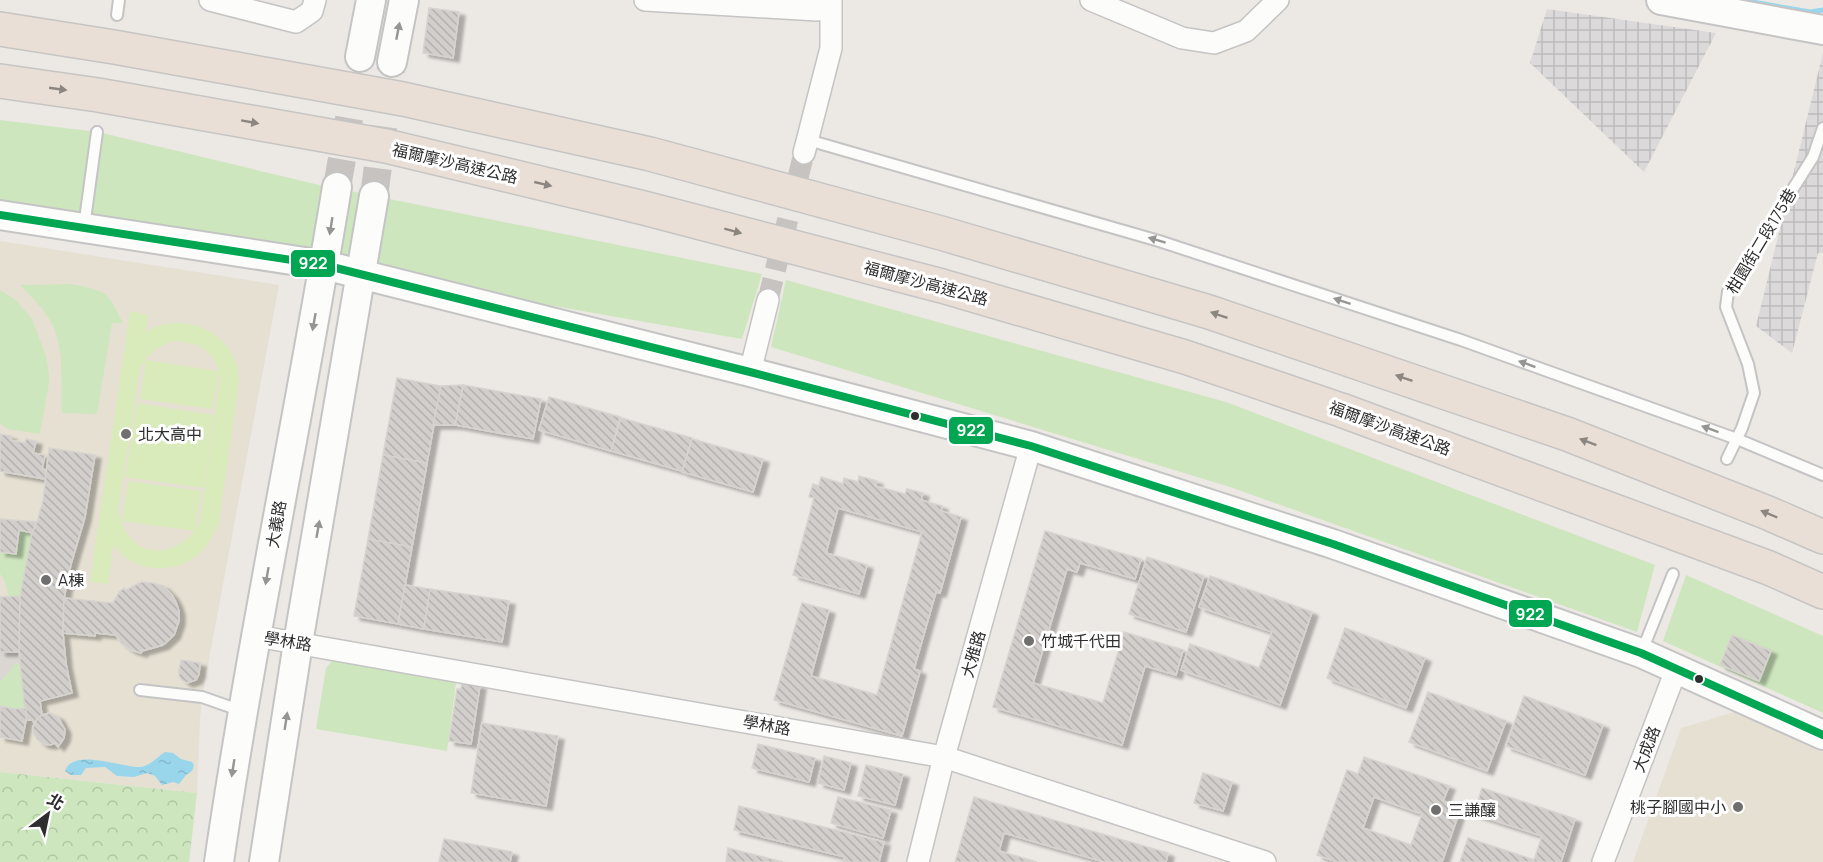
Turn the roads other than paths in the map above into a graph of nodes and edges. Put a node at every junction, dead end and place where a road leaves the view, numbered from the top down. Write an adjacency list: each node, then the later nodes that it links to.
1 (119, 0): 11 (lane)
2 (210, 0): 3 (street)
3 (315, 0)
4 (371, 0): 14 (street)
5 (404, 0): 15 (street, one-way to 5)
6 (645, 0): 7 (street)
7 (830, 0): 19 (street)
8 (1091, 0): 9 (street)
9 (1278, 0)
10 (1660, 0): 13 (street)
11 (117, 15)
12 (0, 29): 32 (highway, one-way to 12)
13 (1823, 30)
14 (360, 57)
15 (392, 62)
16 (0, 81): 34 (highway, 福爾摩沙高速公路, one-way to 34)
17 (1823, 128): 28 (lane, 柑園街二段175巷)
18 (98, 132): 23 (lane)
19 (806, 146): 28 (lane, one-way to 19)
20 (337, 187): 24 (street, 大義路, one-way to 24)
21 (374, 196): 25 (street)
22 (0, 215): 23 (street)
23 (84, 228): 24 (street)
24 (324, 265): 25 (street); 35 (street, 大義路, one-way to 35)
25 (361, 273): 27 (street); 36 (street, one-way to 25)
26 (768, 300): 27 (street)
27 (750, 372): 29 (street)
28 (1737, 439): 30 (lane, 柑園街二段175巷); 31 (lane)
29 (1031, 446): 37 (street); 42 (street, 大雅路)
30 (1727, 459)
31 (1823, 475)
32 (1823, 537)
33 (1673, 574): 37 (lane)
34 (1823, 592)
35 (256, 636): 36 (street, 學林路); 40 (street, 大義路)
36 (298, 643): 42 (street, 學林路); 44 (street, one-way to 36)
37 (1641, 653): 38 (street)
38 (1676, 670): 41 (street); 47 (street, 大成路)
39 (140, 690): 40 (lane)
40 (242, 711): 43 (street, 大義路, one-way to 43)
41 (1823, 735)
42 (944, 757): 45 (street, 大雅路); 46 (street, 學林路)
43 (219, 862)
44 (264, 862)
45 (918, 862)
46 (1265, 862)
47 (1603, 862)

